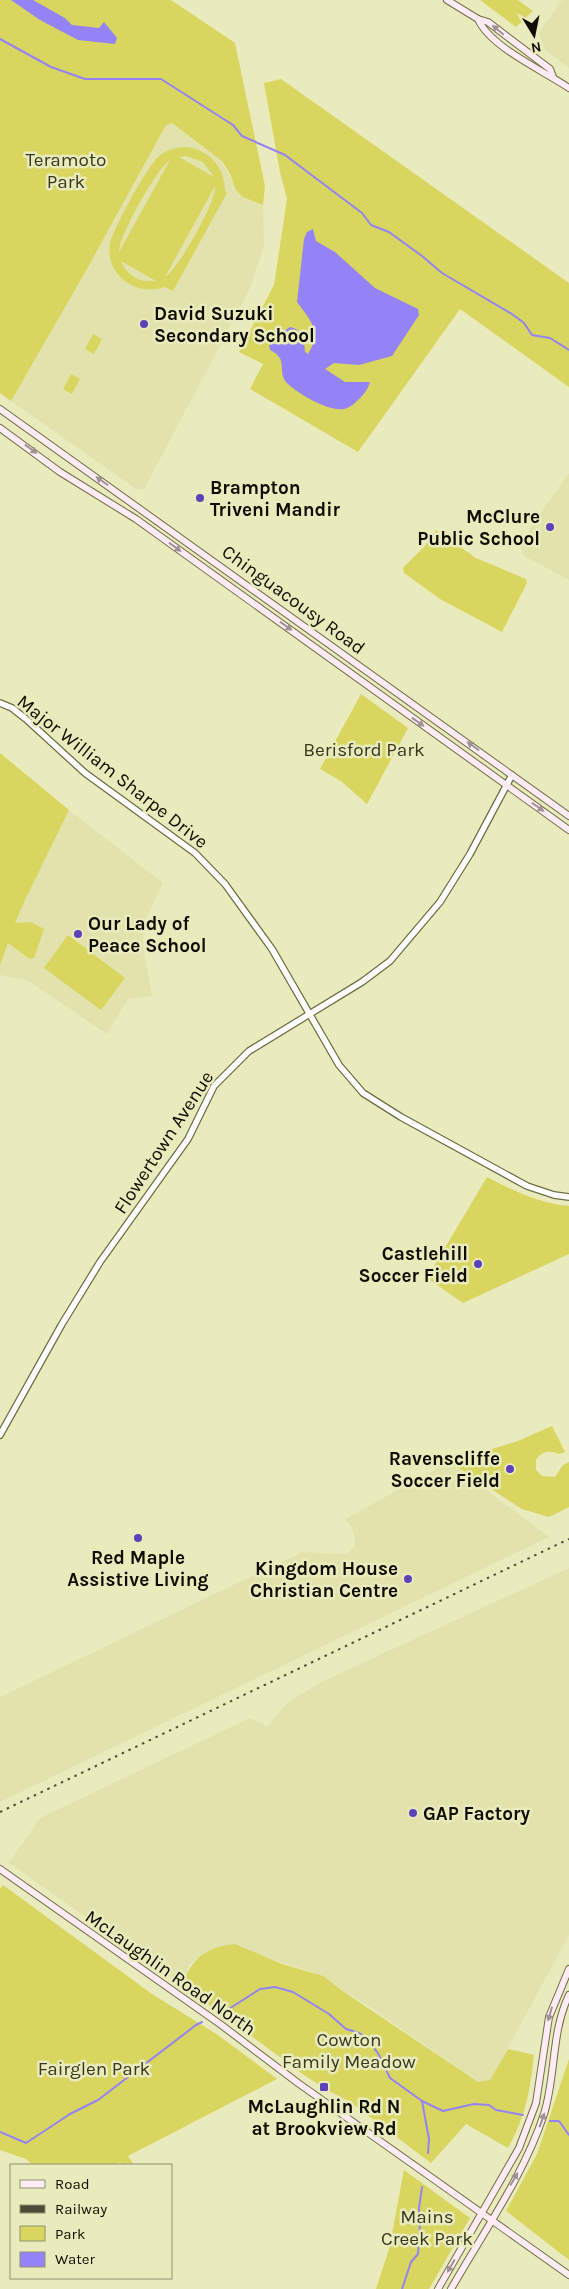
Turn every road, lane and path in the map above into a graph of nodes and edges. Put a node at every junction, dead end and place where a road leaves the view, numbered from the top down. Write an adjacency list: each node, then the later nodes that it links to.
1 (448, 0): 2 (main road)
2 (569, 88)
3 (0, 409): 6 (main road, Chinguacousy Road, one-way to 3)
4 (0, 428): 7 (main road, Chinguacousy Road, one-way to 7)
5 (0, 703): 10 (street, Major William Sharpe Drive)
6 (512, 775): 7 (street, Flowertown Avenue); 8 (main road, Chinguacousy Road)
7 (506, 785): 9 (main road, Chinguacousy Road, one-way to 9); 10 (street, Flowertown Avenue)
8 (569, 816)
9 (569, 830)
10 (310, 1014): 11 (street, Major William Sharpe Drive); 12 (street, Flowertown Avenue)
11 (569, 1197)
12 (0, 1435)
13 (0, 1869): 16 (main road, McLaughlin Road North)
14 (569, 1969): 16 (main road, one-way to 16)
15 (569, 1995): 17 (main road, one-way to 15)
16 (481, 2213): 17 (main road, McLaughlin Road North); 19 (main road, one-way to 19)
17 (490, 2220): 18 (main road, McLaughlin Road North); 20 (main road)
18 (569, 2275)
19 (438, 2289)
20 (451, 2289)

